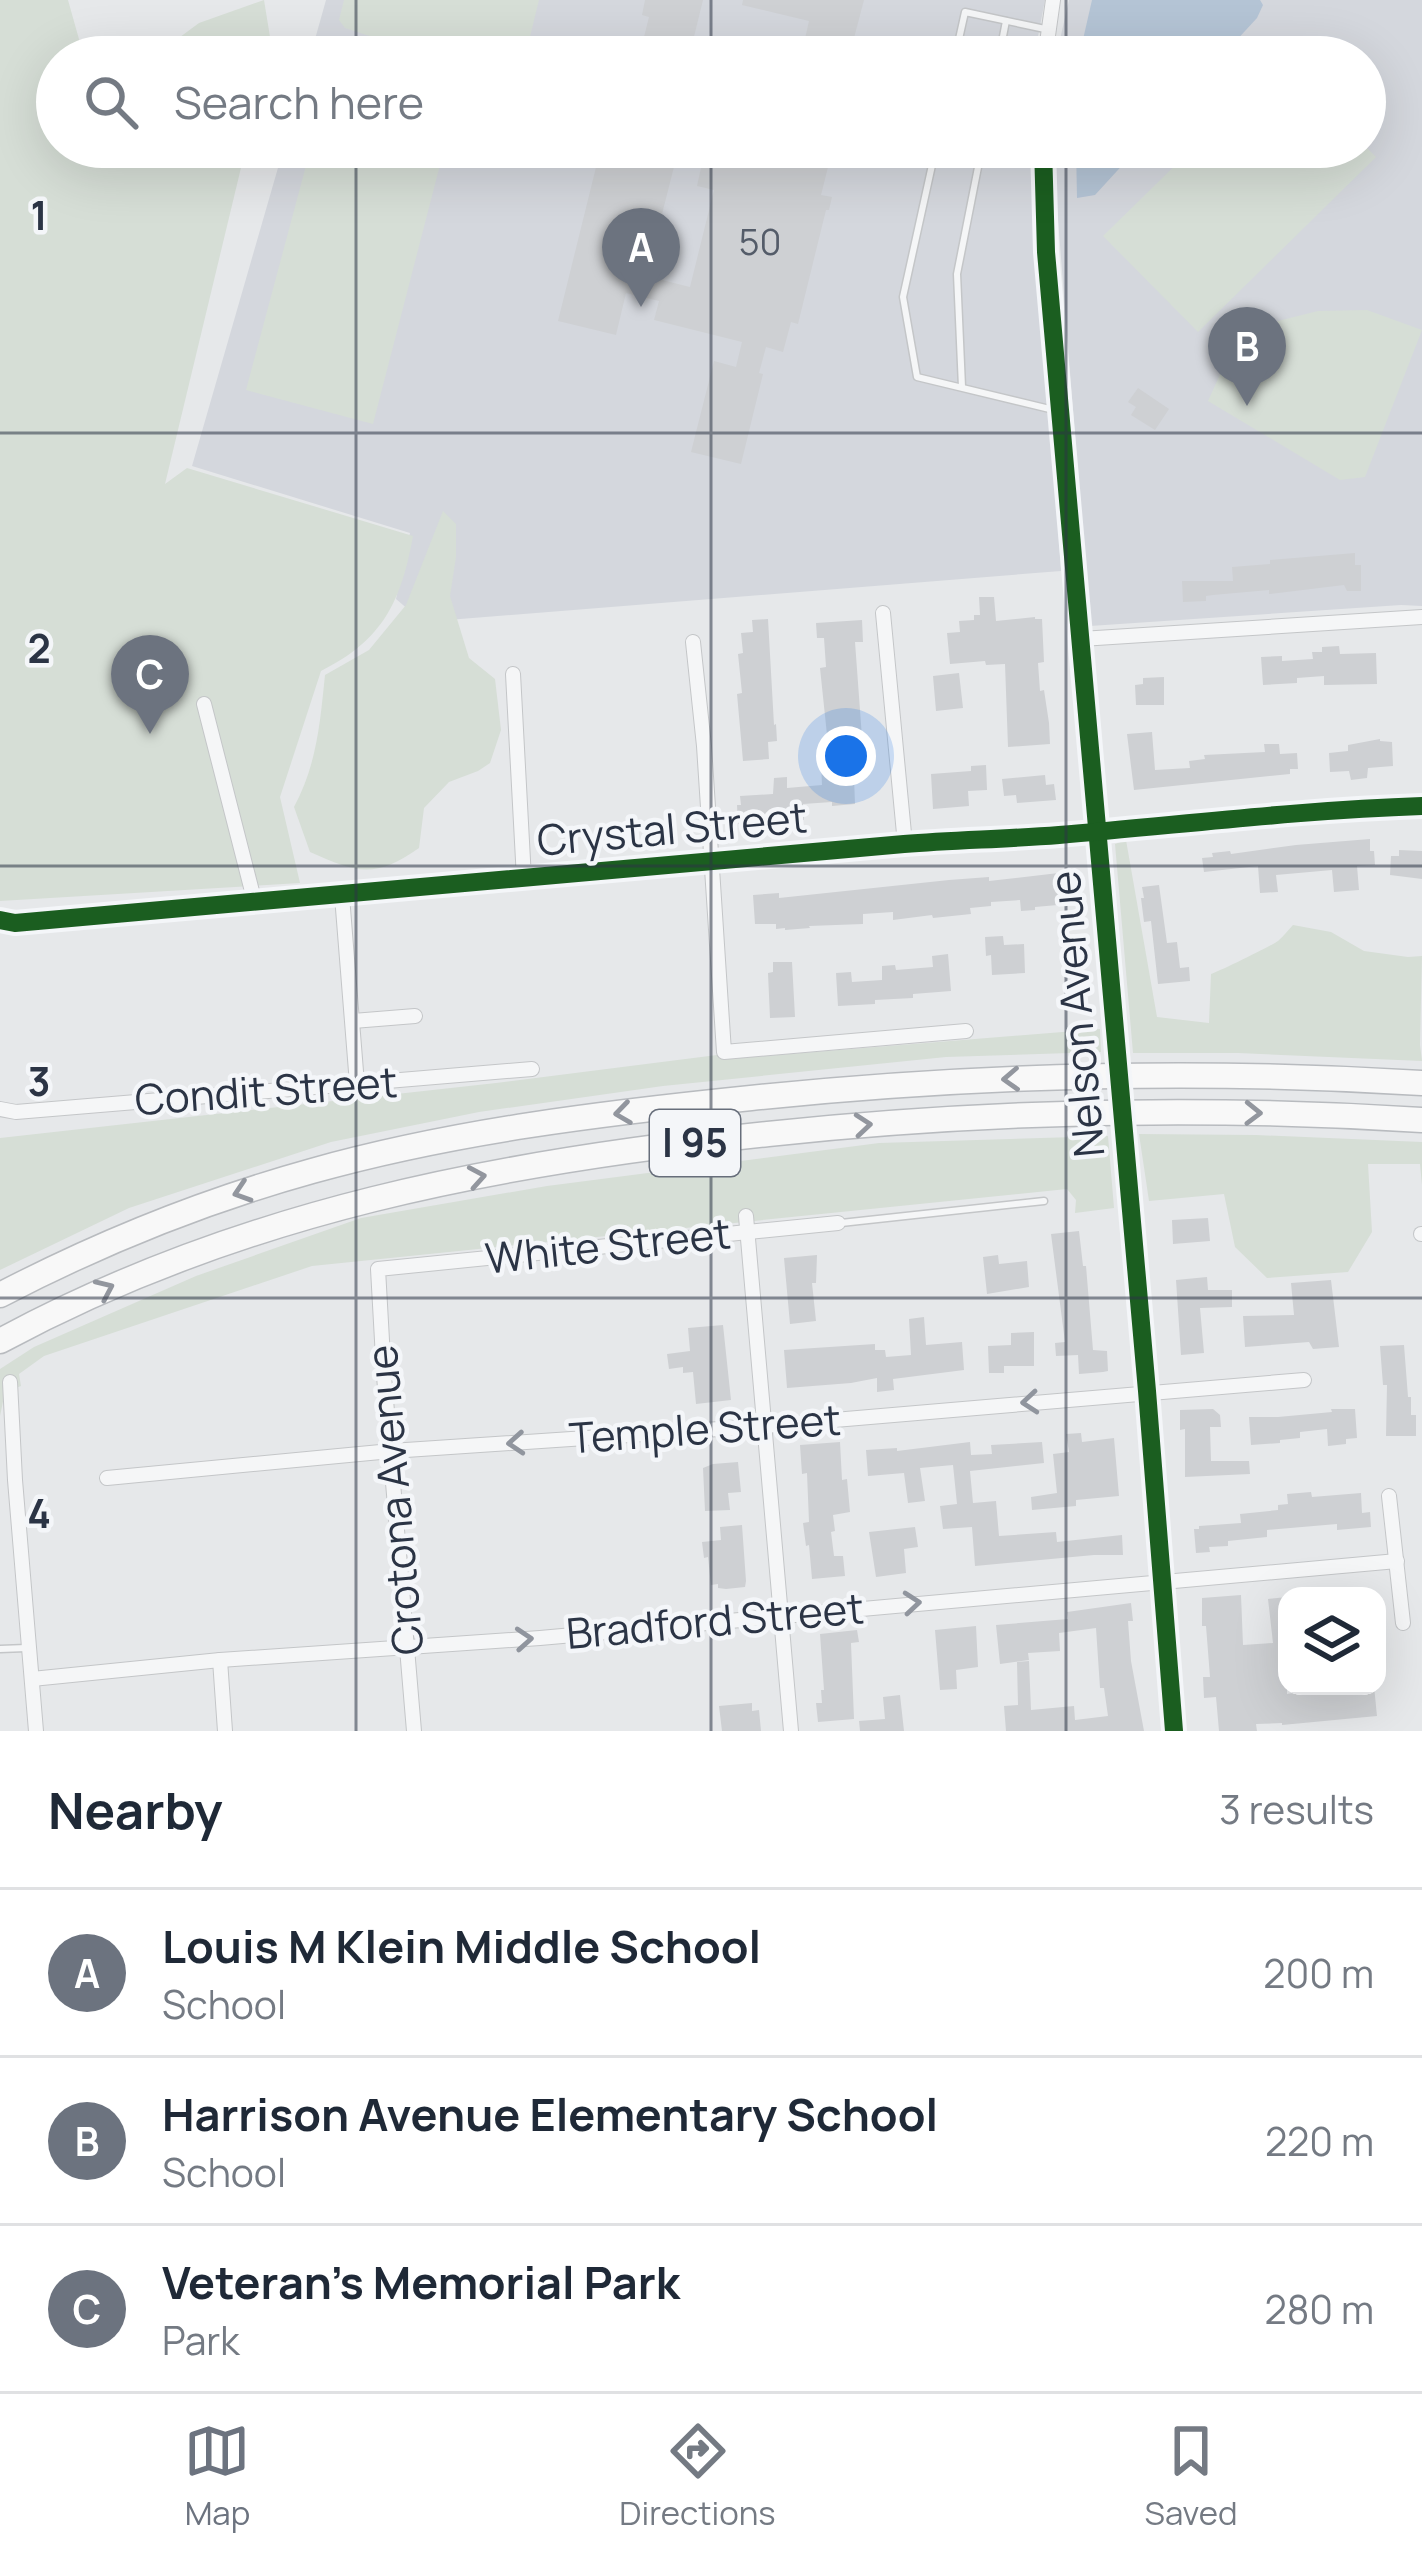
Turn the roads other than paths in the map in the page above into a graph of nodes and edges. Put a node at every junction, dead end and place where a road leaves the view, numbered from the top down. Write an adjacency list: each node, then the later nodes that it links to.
1 (1053, 0): 3 (street)
2 (1006, 21): 3 (lane); 4 (lane); 5 (lane)
3 (1049, 30): 6 (street)
4 (960, 36)
5 (1003, 36)
6 (1048, 36)
7 (931, 168): 10 (lane)
8 (978, 168): 10 (lane)
9 (1044, 168): 11 (street, Nelson Avenue)
10 (962, 388): 11 (lane)
11 (1060, 411): 14 (street, Nelson Avenue)
12 (883, 613): 20 (street)
13 (1422, 617): 14 (street)
14 (1081, 639): 19 (street, Nelson Avenue)
15 (693, 642): 21 (street)
16 (513, 674): 22 (street)
17 (204, 704): 24 (street)
18 (1422, 806): 19 (street, Crystal Street)
19 (1098, 831): 20 (street, Crystal Street); 42 (street, Nelson Avenue, bridge)
20 (905, 844): 21 (street, Crystal Street)
21 (711, 860): 22 (street, Crystal Street); 28 (street)
22 (524, 879): 23 (street, Crystal Street)
23 (342, 896): 24 (street, Crystal Street); 27 (street)
24 (255, 903): 25 (street, Crystal Street)
25 (0, 920)
26 (416, 1016): 27 (street)
27 (353, 1021): 31 (street)
28 (966, 1031)
29 (532, 1069): 31 (street, Condit Street)
30 (1422, 1083): 38 (highway, I 95, one-way to 38)
31 (357, 1084): 32 (street, Condit Street)
32 (0, 1109)
33 (1422, 1120): 39 (highway, I 95, one-way to 33)
34 (1044, 1201): 35 (lane)
35 (838, 1223): 36 (street, White Street)
36 (746, 1224): 37 (street, White Street); 43 (street)
37 (379, 1269): 44 (street, Crotona Avenue)
38 (0, 1295)
39 (0, 1341)
40 (1304, 1380): 42 (street, Temple Street)
41 (10, 1382): 52 (street)
42 (1147, 1391): 43 (street, Temple Street, one-way to 43); 48 (street, Nelson Avenue)
43 (764, 1426): 44 (street, Temple Street, one-way to 44); 49 (street)
44 (391, 1451): 45 (street, Temple Street); 51 (street, Crotona Avenue)
45 (107, 1478)
46 (1389, 1496): 47 (street)
47 (1397, 1561): 48 (street, Bradford Street); 50 (street)
48 (1162, 1581): 49 (street, Bradford Street, one-way to 48); 60 (street, Nelson Avenue)
49 (781, 1615): 51 (street, Bradford Street, one-way to 49); 59 (street)
50 (1403, 1623)
51 (407, 1647): 54 (street, Bradford Street); 58 (street, Crotona Avenue)
52 (30, 1648): 53 (lane); 55 (street)
53 (0, 1649)
54 (220, 1660): 55 (street, Bradford Street); 57 (street)
55 (32, 1678): 56 (street)
56 (36, 1731)
57 (226, 1731)
58 (414, 1731)
59 (790, 1731)
60 (1174, 1731)

